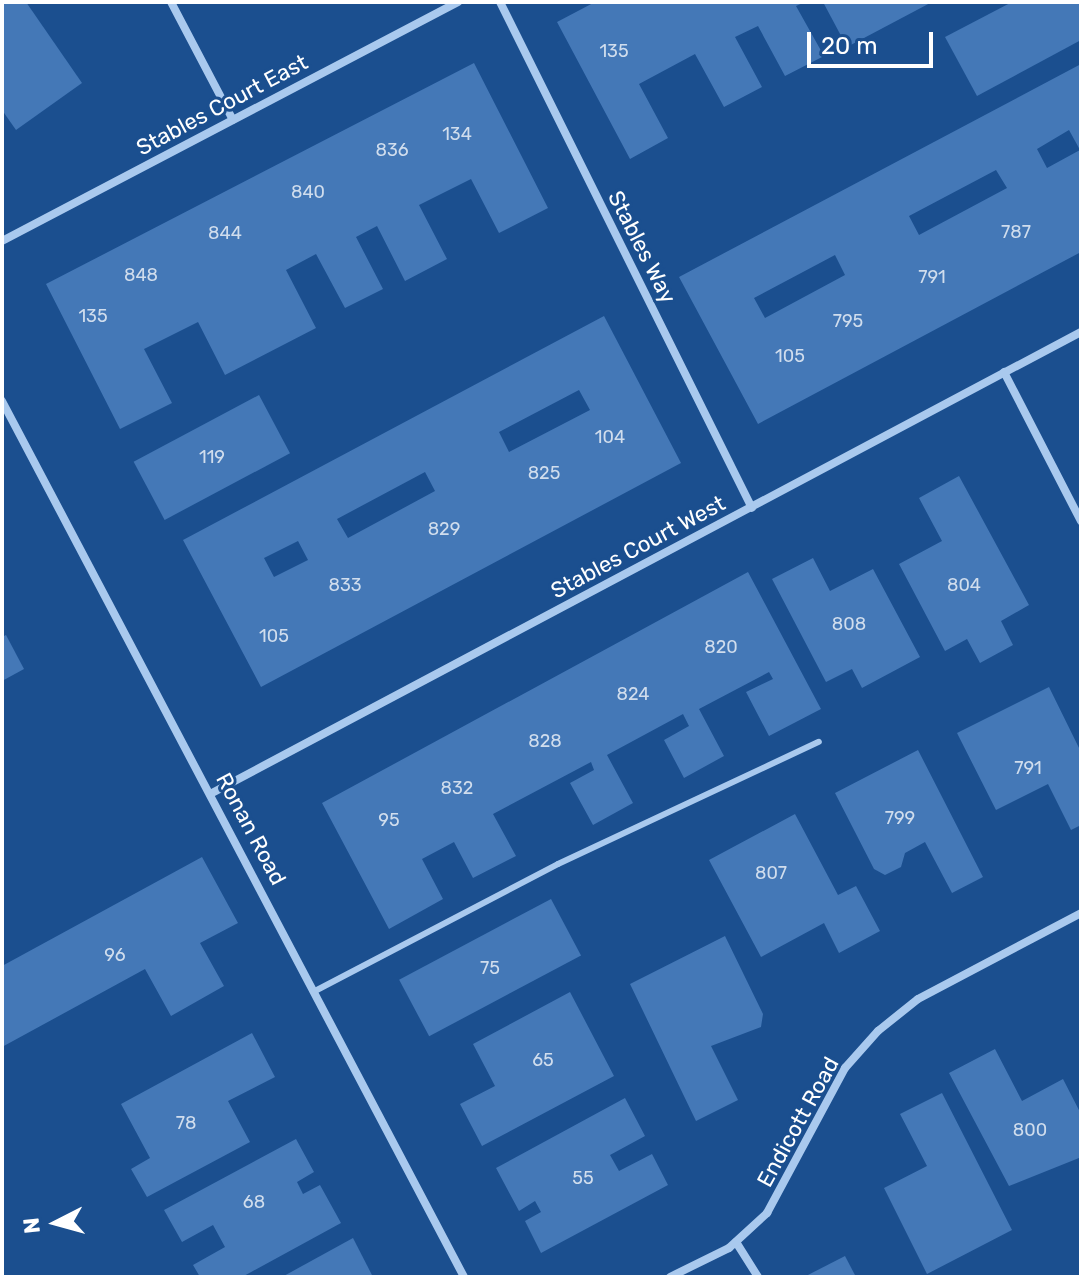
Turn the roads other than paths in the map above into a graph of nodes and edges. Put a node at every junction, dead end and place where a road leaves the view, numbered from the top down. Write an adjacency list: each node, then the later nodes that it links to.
1 (171, 2): 4 (street)
2 (458, 2): 4 (street, Stables Court East)
3 (500, 2): 9 (street, Stables Way)
4 (233, 120): 5 (street, Stables Court East)
5 (2, 241)
6 (1081, 332): 7 (street, Stables Court West)
7 (1004, 372): 9 (street, Stables Court West); 10 (street)
8 (2, 401): 12 (street, Ronan Road)
9 (752, 508): 12 (street, Stables Court West)
10 (1081, 521)
11 (819, 742): 14 (lane)
12 (212, 793): 14 (street, Ronan Road)
13 (1081, 913): 15 (street, Endicott Road)
14 (315, 991): 16 (street, Ronan Road)
15 (736, 1242): 17 (street, Endicott Road); 18 (street)
16 (464, 1277)
17 (670, 1277)
18 (758, 1277)

